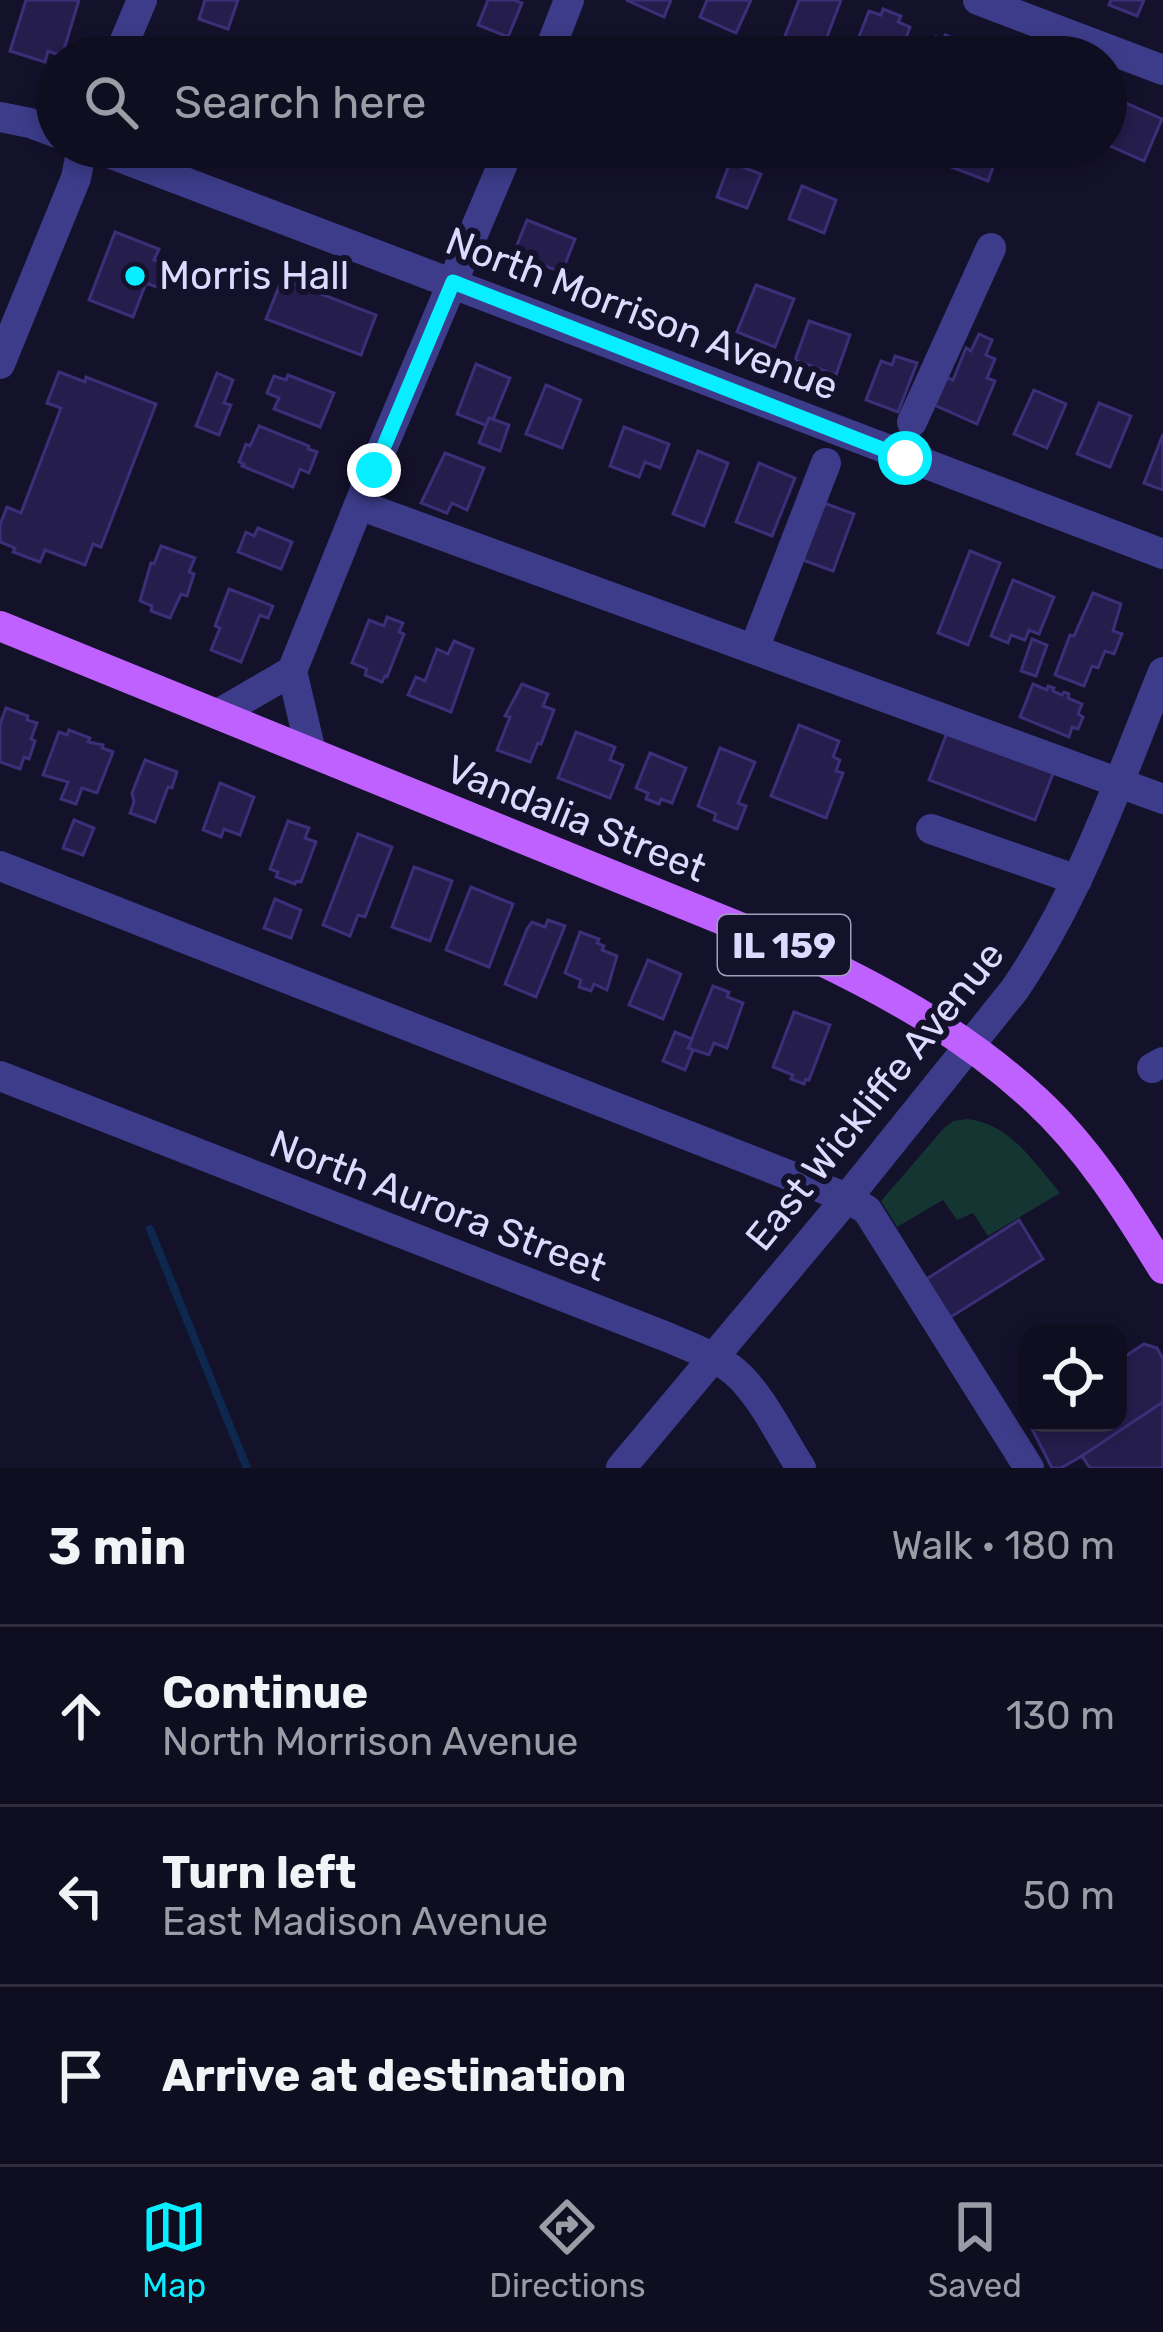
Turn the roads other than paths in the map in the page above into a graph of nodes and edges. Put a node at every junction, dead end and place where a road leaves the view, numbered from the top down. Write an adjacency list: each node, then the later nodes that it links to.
1 (142, 0): 4 (street)
2 (569, 0): 5 (street)
3 (978, 0): 6 (street)
4 (127, 36)
5 (555, 36)
6 (1073, 36)
7 (1127, 56): 8 (street)
8 (1163, 70)
9 (0, 117): 10 (street)
10 (36, 125)
11 (78, 168): 16 (street)
12 (149, 168): 15 (street, North Morrison Avenue)
13 (501, 168): 15 (street)
14 (991, 248): 17 (street)
15 (453, 282): 19 (street); 20 (street, North Morrison Avenue)
16 (0, 364)
17 (912, 422)
18 (826, 463): 22 (street)
19 (359, 505): 22 (street); 23 (street)
20 (1163, 554)
21 (0, 626): 25 (main road, Vandalia Street / IL 159)
22 (754, 650): 27 (street)
23 (292, 671): 25 (street); 26 (street)
24 (1163, 671): 27 (street, East Wickliffe Avenue)
25 (218, 714): 26 (main road, Vandalia Street / IL 159)
26 (311, 752): 32 (main road, Vandalia Street / IL 159)
27 (1118, 782): 28 (street); 31 (street, East Wickliffe Avenue)
28 (1163, 799)
29 (931, 829): 31 (street)
30 (0, 866): 34 (street)
31 (1077, 880): 32 (street, East Wickliffe Avenue)
32 (971, 1046): 34 (street, East Wickliffe Avenue); 35 (main road, Vandalia Street / IL 159)
33 (0, 1076): 36 (street, North Aurora Street)
34 (847, 1198): 36 (street, East Wickliffe Avenue); 39 (street)
35 (1163, 1269)
36 (713, 1357): 37 (street, East Wickliffe Avenue); 38 (street, North Aurora Street)
37 (621, 1468)
38 (801, 1468)
39 (1029, 1468)

